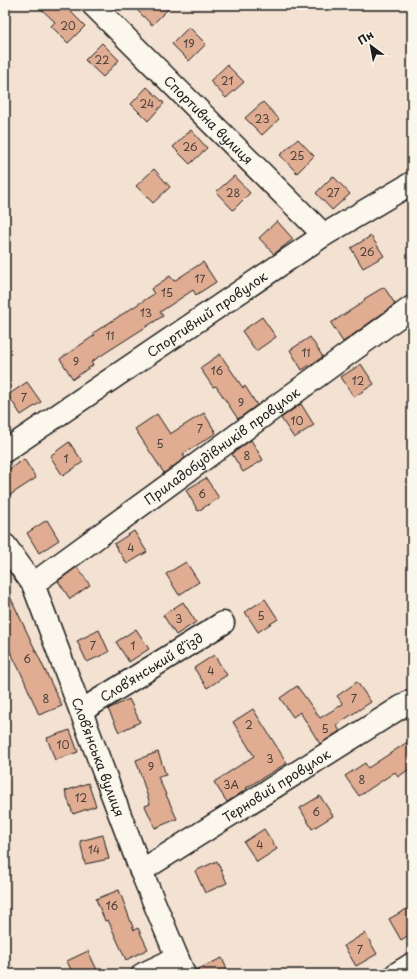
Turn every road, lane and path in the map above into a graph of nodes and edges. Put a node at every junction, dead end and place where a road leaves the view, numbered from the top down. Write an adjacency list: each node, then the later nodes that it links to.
1 (93, 5): 3 (street, Спортивна вулиця)
2 (412, 183): 3 (street, Спортивний провулок)
3 (324, 235): 5 (street, Спортивний провулок)
4 (412, 307): 7 (street, Приладобудівників провулок)
5 (5, 451)
6 (5, 545): 7 (street, Слов’янська вулиця)
7 (32, 584): 10 (street, Слов’янська вулиця)
8 (223, 623): 10 (street, Слов’янський в’їзд)
9 (412, 700): 11 (street, Терновий провулок)
10 (81, 711): 11 (street, Слов’янська вулиця)
11 (141, 871): 13 (street, Слов’янська вулиця)
12 (412, 964): 15 (street)
13 (181, 966): 14 (street)
14 (143, 974)
15 (396, 974)

